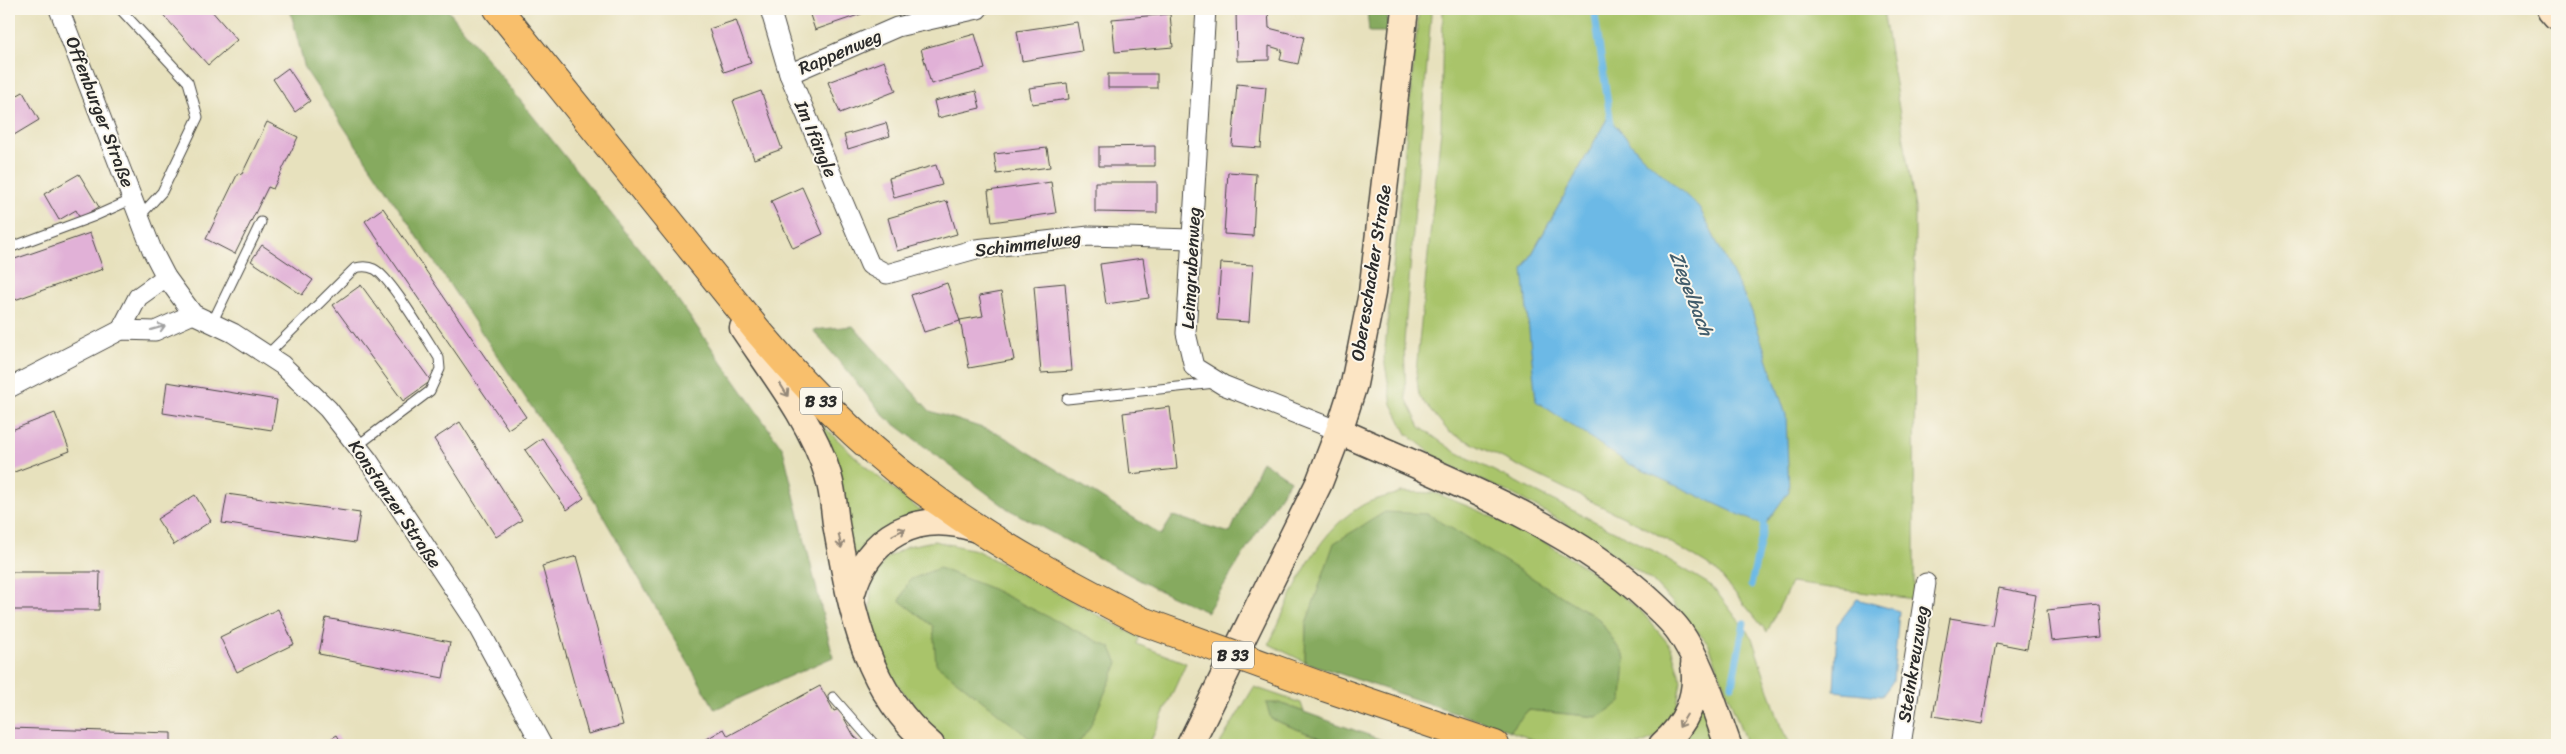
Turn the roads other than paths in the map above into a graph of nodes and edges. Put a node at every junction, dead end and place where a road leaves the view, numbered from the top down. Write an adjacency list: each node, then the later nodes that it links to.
1 (59, 9): 11 (street, Offenburger Straße)
2 (120, 9): 11 (lane, Offenburger Straße)
3 (498, 9): 15 (main road, B 33)
4 (770, 9): 10 (street, Im Ifängle)
5 (978, 9): 10 (street, Rappenweg)
6 (1206, 9): 13 (street, Leimgrubenweg)
7 (1405, 9): 25 (main road, Obereschacher Straße)
8 (2551, 9): 9 (main road)
9 (2557, 16)
10 (788, 74): 16 (street, Im Ifängle)
11 (136, 207): 14 (lane); 17 (street, Offenburger Straße)
12 (261, 222): 19 (lane)
13 (1192, 239): 16 (street, Schimmelweg); 22 (street, Leimgrubenweg)
14 (9, 248)
15 (690, 248): 27 (main road, B 33); 29 (main road, one-way to 29)
16 (870, 266)
17 (166, 277): 18 (street, Offenburger Straße); 20 (street)
18 (193, 314): 19 (street, Konstanzer Straße); 20 (street, one-way to 18)
19 (212, 323): 21 (street, Konstanzer Straße)
20 (121, 330): 23 (street)
21 (267, 355): 26 (street, Konstanzer Straße); 26 (lane)
22 (1218, 382): 24 (lane); 25 (street, Leimgrubenweg)
23 (9, 388)
24 (1067, 399)
25 (1339, 431): 30 (main road); 35 (main road, Obereschacher Straße)
26 (357, 446): 32 (street, Konstanzer Straße)
27 (977, 529): 29 (main road, one-way to 27); 36 (main road, B 33, bridge)
28 (1926, 583): 39 (street, Steinkreuzweg)
29 (850, 597): 34 (main road)
30 (1693, 657): 37 (main road, one-way to 37); 38 (main road)
31 (833, 697): 33 (lane)
32 (542, 745)
33 (875, 745)
34 (931, 745)
35 (1190, 745)
36 (1495, 745)
37 (1662, 745)
38 (1728, 745)
39 (1901, 745)

